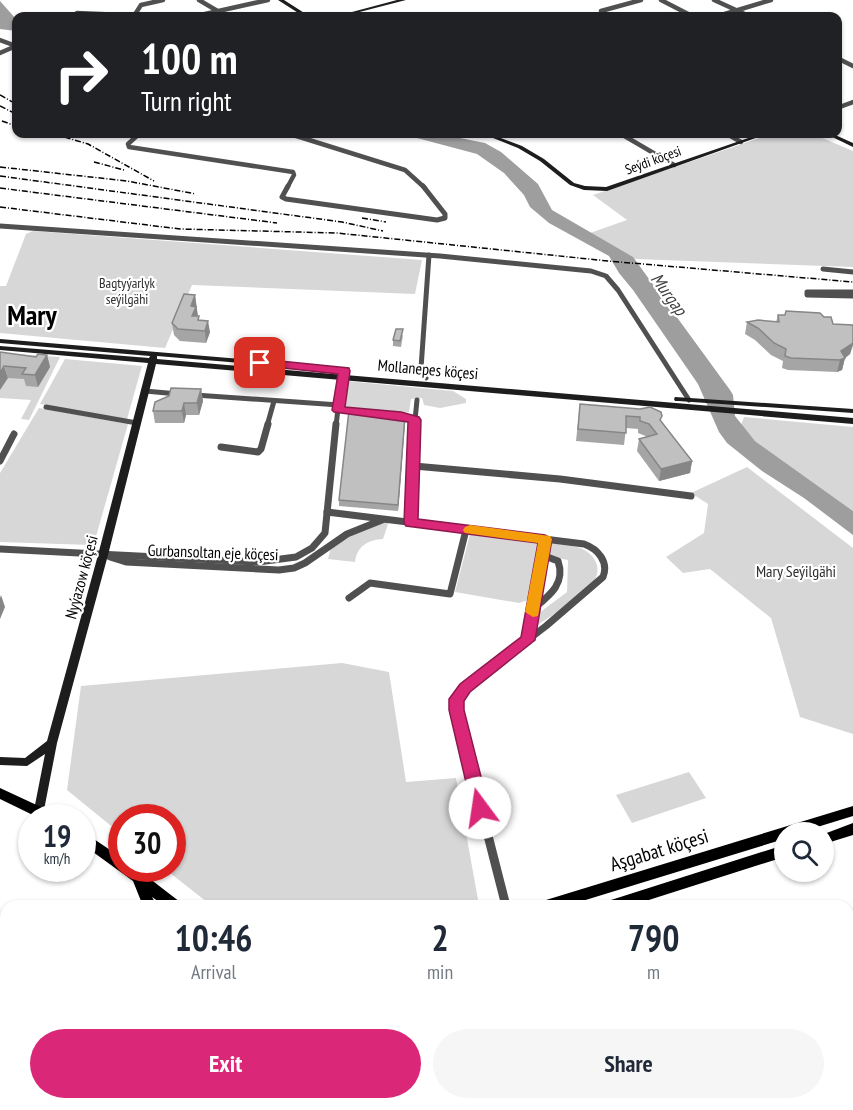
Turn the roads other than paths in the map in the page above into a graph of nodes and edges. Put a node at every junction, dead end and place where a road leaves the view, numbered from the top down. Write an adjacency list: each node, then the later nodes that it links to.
1 (163, 0): 12 (street)
2 (199, 0): 13 (street)
3 (268, 0): 13 (street)
4 (281, 0): 14 (street)
5 (403, 0): 15 (street)
6 (640, 0): 10 (street)
7 (661, 0): 16 (street)
8 (714, 0): 11 (street)
9 (771, 0): 11 (street)
10 (602, 11)
11 (737, 11): 17 (street)
12 (137, 12)
13 (216, 12)
14 (300, 12)
15 (356, 12)
16 (684, 12)
17 (733, 12)
18 (135, 138): 19 (street)
19 (303, 138)
20 (496, 138): 27 (street, Seýdi köçesi)
21 (628, 138): 27 (street)
22 (734, 138): 25 (street)
23 (752, 138): 25 (street, Seýdi köçesi)
24 (838, 138): 26 (street)
25 (741, 142): 27 (street, Seýdi köçesi)
26 (853, 145)
27 (674, 165)
28 (0, 226): 29 (street)
29 (429, 255): 37 (street); 40 (street)
30 (823, 269): 31 (street)
31 (853, 272)
32 (853, 294): 32 (street)
33 (0, 341): 35 (street, Mollanepes köçesi)
34 (0, 348): 35 (street, Mollanepes köçesi)
35 (154, 356): 36 (street, Mollanepes köçesi); 38 (street, Nyýazow köçesi)
36 (344, 374): 37 (street, Mollanepes köçesi); 42 (street, Mollanepes köçesi); 44 (street, Gurbansoltan eje köçesi)
37 (426, 378): 40 (street, Mollanepes köçesi)
38 (145, 391): 41 (street); 51 (street, Nyýazow köçesi)
39 (417, 400): 49 (street)
40 (689, 400): 42 (street, Mollanepes köçesi)
41 (274, 401): 44 (street); 53 (street)
42 (699, 404): 46 (street, Mollanepes köçesi); 46 (street, Mollanepes köçesi)
43 (46, 407): 51 (street)
44 (338, 408): 45 (street); 57 (street, Gurbansoltan eje köçesi)
45 (349, 411)
46 (795, 411): 47 (street, Mollanepes köçesi); 50 (street, Mollanepes köçesi)
47 (853, 411)
48 (391, 415): 49 (street)
49 (415, 420): 55 (street)
50 (853, 421)
51 (137, 423): 63 (street, Nyýazow köçesi)
52 (14, 435): 54 (street)
53 (221, 447)
54 (0, 461)
55 (414, 466): 56 (street); 59 (street)
56 (691, 496)
57 (327, 512): 58 (street); 63 (street, Gurbansoltan eje köçesi)
58 (382, 520): 59 (street); 63 (street, Gurbansoltan eje köçesi)
59 (411, 523): 60 (street)
60 (466, 530): 61 (street); 65 (street)
61 (545, 539): 64 (street); 67 (street)
62 (0, 549): 63 (street, Gurbansoltan eje köçesi)
63 (103, 555): 68 (street, Nyýazow köçesi)
64 (542, 555): 66 (street); 66 (street)
65 (349, 598)
66 (533, 609): 67 (street)
67 (528, 640): 83 (street)
68 (52, 743): 69 (street); 72 (street, Nyýazow köçesi)
69 (0, 761)
70 (0, 793): 71 (main road)
71 (25, 804)
72 (40, 804)
73 (853, 812): 74 (main road, Aşgabat köçesi)
74 (819, 822)
75 (853, 830): 77 (main road)
76 (774, 835): 84 (main road, Aşgabat köçesi)
77 (834, 836)
78 (774, 854): 85 (main road)
79 (138, 882): 81 (main road)
80 (141, 882): 82 (main road)
81 (147, 900)
82 (165, 900)
83 (504, 900)
84 (565, 900)
85 (630, 900)

